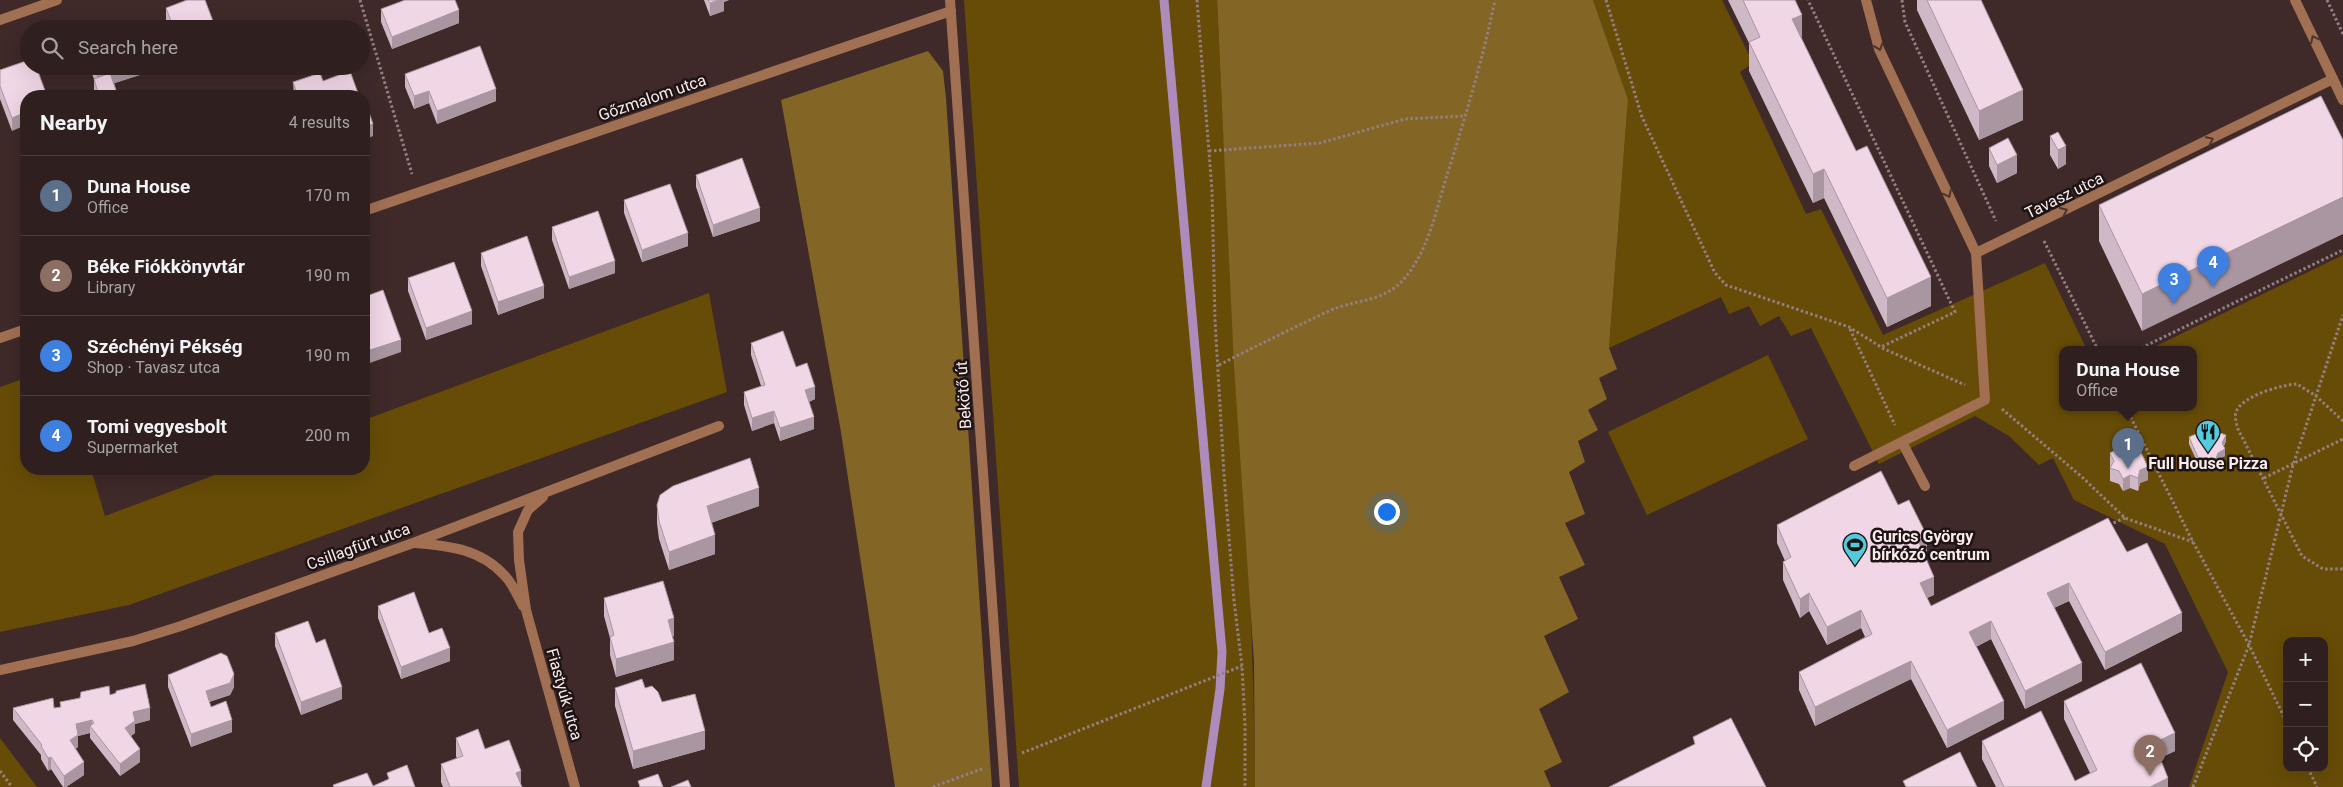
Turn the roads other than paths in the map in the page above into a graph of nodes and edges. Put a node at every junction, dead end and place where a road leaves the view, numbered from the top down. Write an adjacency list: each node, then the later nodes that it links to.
1 (57, 0): 6 (street)
2 (950, 0): 5 (street, Bekötő út)
3 (1866, 0): 10 (street, one-way to 10)
4 (2295, 0): 7 (street, one-way to 4)
5 (951, 11): 9 (street, Gőzmalom utca); 22 (street, Bekötő út)
6 (0, 20)
7 (2333, 79): 8 (street); 10 (street, Tavasz utca, one-way to 7)
8 (2343, 100)
9 (370, 209)
10 (1976, 253): 14 (street)
11 (20, 331): 12 (street)
12 (0, 338)
13 (719, 426): 17 (street, Csillagfürt utca)
14 (1902, 442): 15 (street); 16 (street)
15 (1854, 466)
16 (1925, 486)
17 (550, 492): 18 (street, Csillagfürt utca); 19 (street, Fiastyúk utca)
18 (413, 543): 19 (street, Fiastyúk utca); 20 (street, Csillagfürt utca)
19 (526, 610): 21 (street, Fiastyúk utca)
20 (0, 670)
21 (575, 787)
22 (1005, 787)

